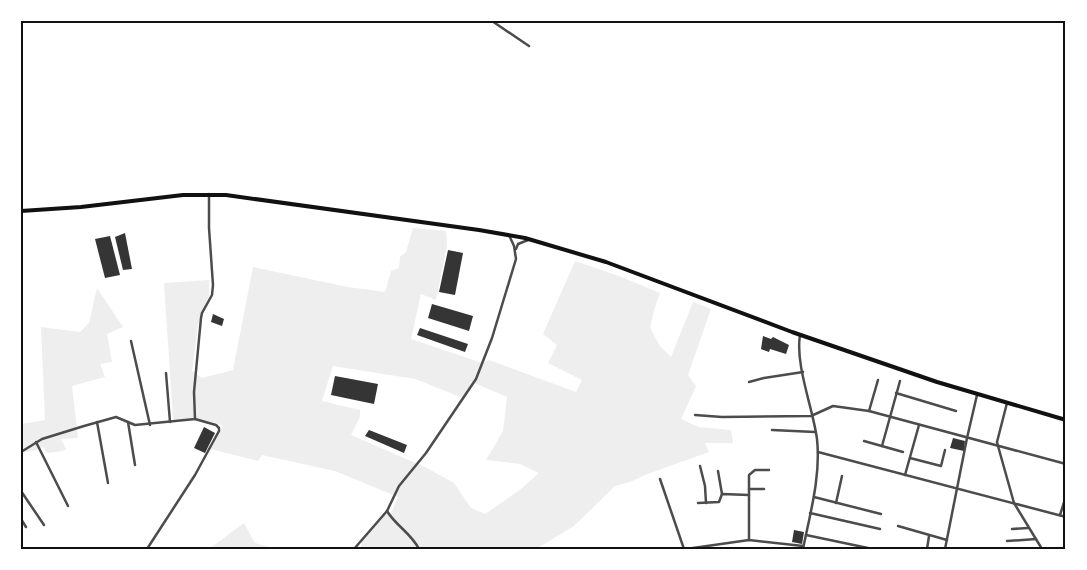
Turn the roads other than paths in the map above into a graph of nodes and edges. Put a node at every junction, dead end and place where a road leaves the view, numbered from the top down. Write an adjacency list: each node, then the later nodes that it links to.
1 (492, 21): 2 (street)
2 (529, 46)
3 (210, 194): 4 (main road); 5 (main road); 23 (street)
4 (21, 211)
5 (509, 235): 6 (main road); 7 (street)
6 (529, 239): 7 (street); 8 (main road)
7 (516, 251): 64 (street)
8 (800, 335): 10 (street); 16 (main road)
9 (131, 341): 28 (street)
10 (803, 372): 14 (street); 21 (street)
11 (166, 374): 27 (street)
12 (878, 380): 18 (street)
13 (900, 381): 15 (street)
14 (749, 382)
15 (896, 394): 19 (street); 22 (street)
16 (977, 395): 17 (main road); 32 (street)
17 (1007, 403): 24 (main road); 36 (street)
18 (869, 411): 21 (street); 22 (street)
19 (956, 411)
20 (695, 415): 21 (street)
21 (811, 416): 31 (street)
22 (890, 417): 29 (street); 35 (street)
23 (195, 419): 27 (street); 84 (street)
24 (1066, 420)
25 (97, 422): 26 (street); 34 (street); 50 (street)
26 (128, 422): 28 (street); 43 (street)
27 (170, 422): 28 (street)
28 (150, 424)
29 (919, 425): 32 (street); 41 (street)
30 (772, 430): 31 (street)
31 (816, 432): 39 (street)
32 (966, 438): 36 (street); 53 (street)
33 (864, 441): 35 (street)
34 (36, 442): 38 (street); 63 (street)
35 (882, 446): 40 (street)
36 (998, 446): 42 (street); 62 (street)
37 (945, 450): 41 (street)
38 (21, 452)
39 (818, 452): 47 (street); 58 (street)
40 (903, 452)
41 (910, 458): 47 (street)
42 (1066, 464)
43 (135, 465)
44 (700, 466): 60 (street)
45 (769, 470): 51 (street)
46 (718, 471): 55 (street)
47 (905, 475): 53 (street)
48 (842, 476): 61 (street)
49 (660, 478): 87 (street)
50 (108, 483)
51 (749, 489): 52 (street); 56 (street)
52 (764, 489)
53 (957, 489): 62 (street); 79 (street)
54 (21, 490): 70 (street)
55 (722, 494): 56 (street); 60 (street)
56 (749, 495): 78 (street)
57 (1066, 496): 67 (street)
58 (814, 497): 61 (street); 65 (street)
59 (698, 503): 60 (street)
60 (706, 503)
61 (836, 503): 66 (street)
62 (1014, 503): 67 (street); 73 (street)
63 (68, 506)
64 (387, 511): 85 (street); 86 (street)
65 (810, 513): 74 (street); 76 (street)
66 (881, 514)
67 (1060, 515): 68 (street)
68 (1066, 516)
69 (21, 519): 72 (street)
70 (44, 525)
71 (898, 526): 77 (street)
72 (26, 527)
73 (1028, 528): 75 (street); 80 (street)
74 (880, 529)
75 (1012, 529)
76 (806, 535): 82 (street); 83 (street)
77 (930, 536): 79 (street); 88 (street)
78 (749, 540): 82 (street); 87 (street)
79 (947, 540): 89 (street)
80 (1036, 540): 81 (street); 90 (street)
81 (1007, 541)
82 (803, 547)
83 (868, 548)
84 (147, 549)
85 (354, 549)
86 (419, 549)
87 (686, 549)
88 (927, 549)
89 (945, 549)
90 (1042, 549)

